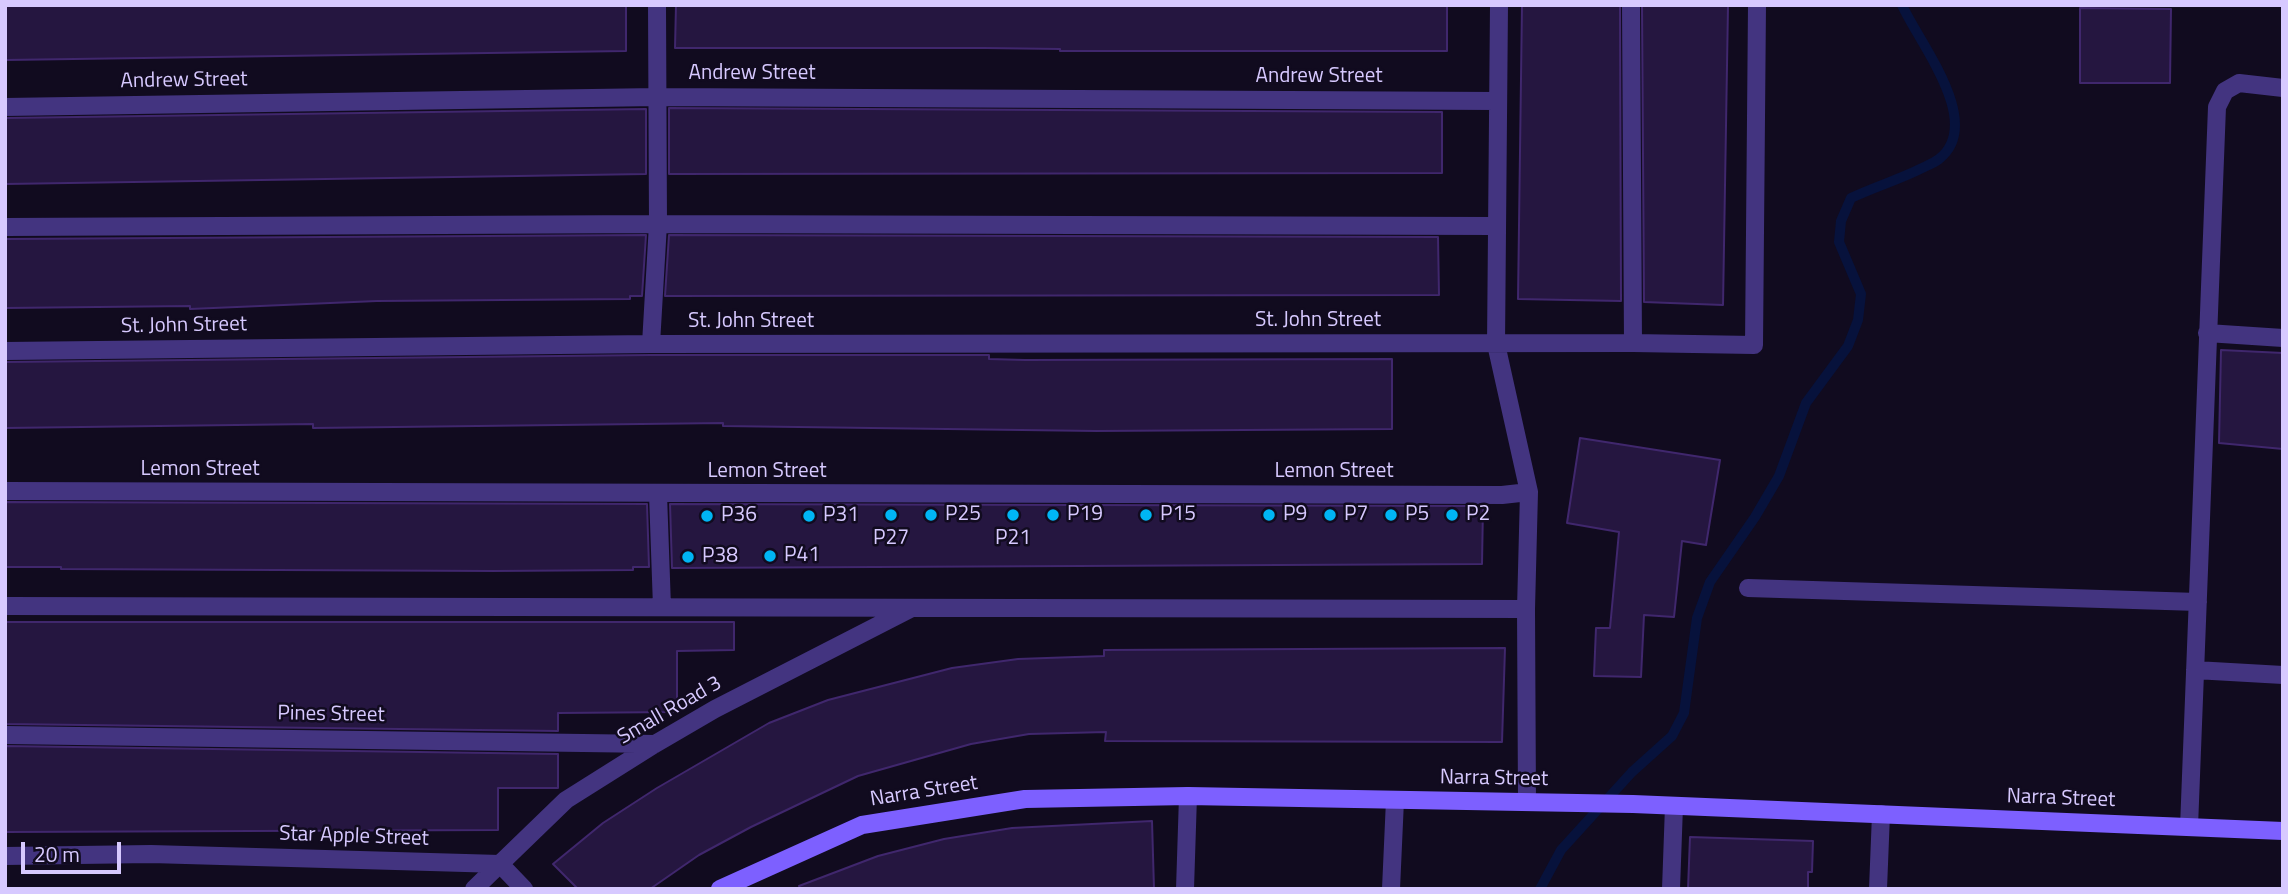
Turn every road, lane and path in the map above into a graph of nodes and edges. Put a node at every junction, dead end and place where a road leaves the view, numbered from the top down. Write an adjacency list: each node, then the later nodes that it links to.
1 (657, 5): 6 (street)
2 (1499, 5): 7 (street)
3 (1631, 5): 14 (street)
4 (1757, 5): 14 (street, St. John Street)
5 (2283, 88): 12 (street)
6 (657, 97): 7 (street, Andrew Street); 8 (street, Andrew Street); 9 (street)
7 (1498, 101): 10 (street)
8 (5, 107)
9 (657, 224): 10 (street); 11 (street); 15 (street)
10 (1497, 226): 16 (street)
11 (5, 227)
12 (2207, 333): 13 (street); 22 (street)
13 (2283, 338)
14 (1633, 343): 16 (street, St. John Street)
15 (651, 344): 16 (street, St. John Street); 17 (street, St. John Street)
16 (1496, 344): 19 (street)
17 (5, 351)
18 (5, 491): 20 (street, Lemon Street)
19 (1529, 492): 20 (street, Lemon Street); 26 (street)
20 (658, 494): 24 (street)
21 (1748, 588): 22 (street)
22 (2198, 602): 27 (street)
23 (5, 606): 24 (street)
24 (662, 607): 25 (street)
25 (913, 607): 26 (street); 30 (street, Small Road 3)
26 (1526, 609): 33 (street)
27 (2195, 670): 28 (street); 36 (street)
28 (2283, 675)
29 (5, 735): 30 (street, Pines Street)
30 (655, 744): 39 (street, Small Road 3)
31 (1188, 796): 32 (street, Narra Street); 42 (street, Narra Street); 43 (street)
32 (1395, 800): 33 (street, Narra Street); 44 (street)
33 (1527, 802): 34 (street, Narra Street)
34 (1674, 806): 35 (street, Narra Street); 45 (street)
35 (1881, 814): 36 (street, Narra Street); 46 (street)
36 (2189, 827): 37 (street, Narra Street)
37 (2283, 831)
38 (5, 856): 39 (street, Star Apple Street)
39 (500, 864): 40 (street, Small Road 3); 41 (street)
40 (474, 889)
41 (524, 889)
42 (719, 889)
43 (1185, 889)
44 (1391, 889)
45 (1671, 889)
46 (1878, 889)

